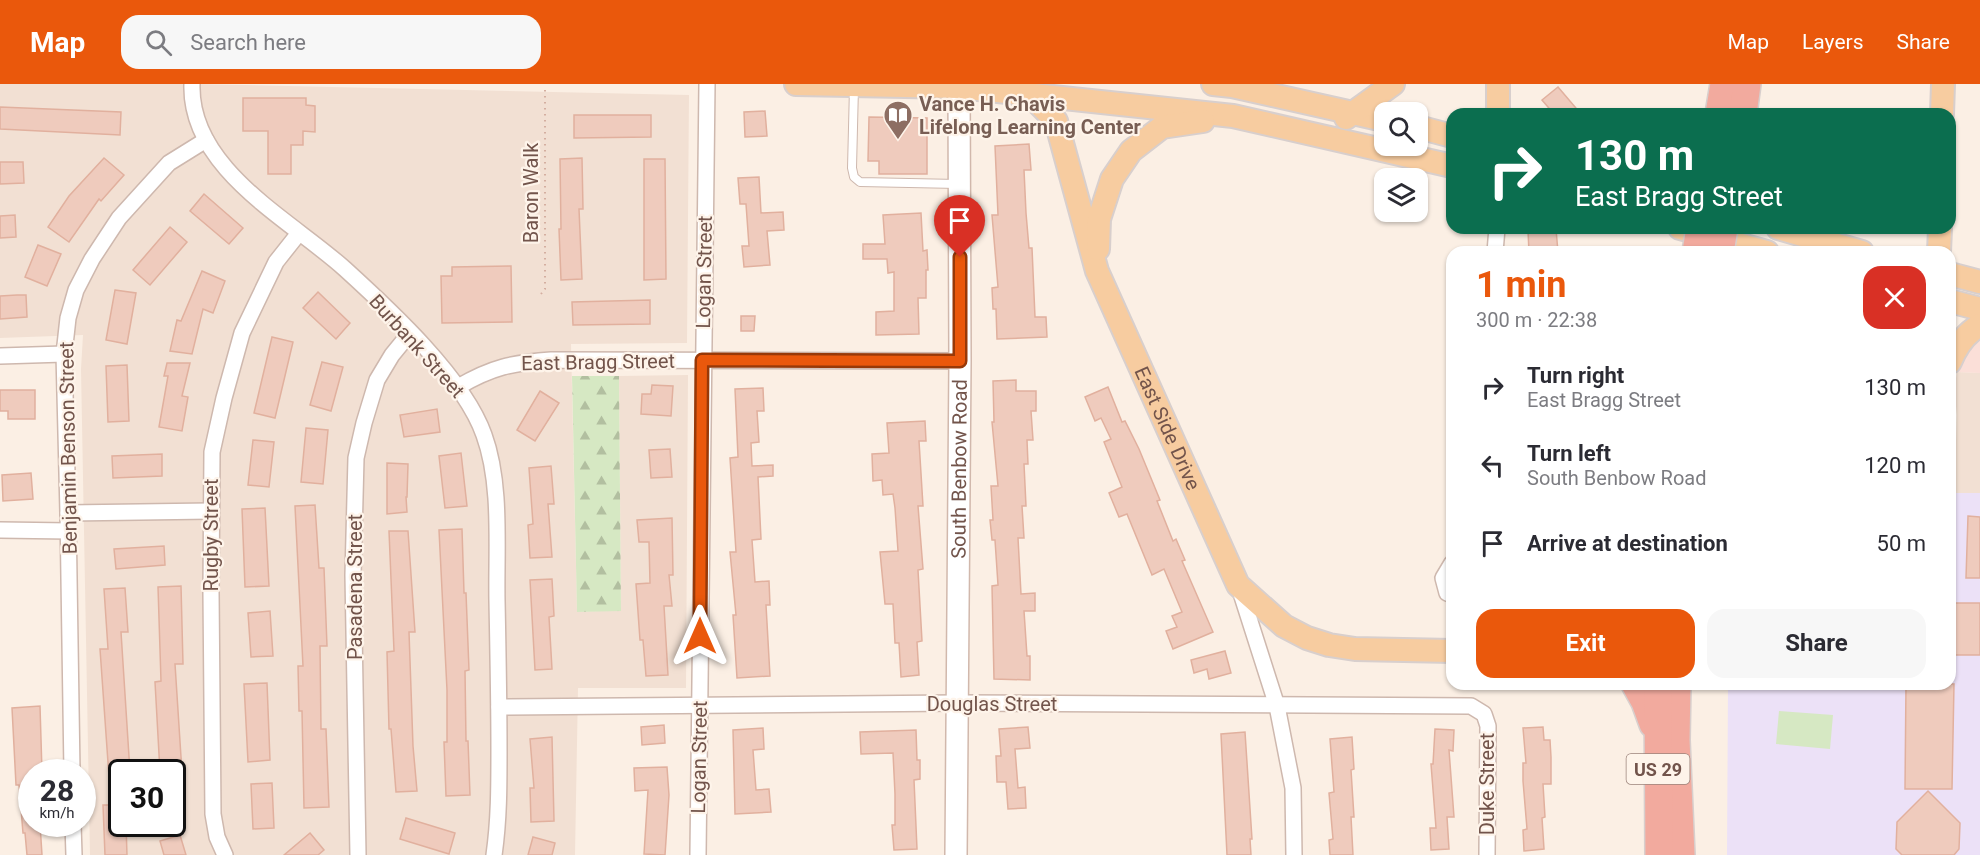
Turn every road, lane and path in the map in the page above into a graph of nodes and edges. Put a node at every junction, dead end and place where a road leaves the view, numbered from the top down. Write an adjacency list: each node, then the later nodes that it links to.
1 (192, 84): 24 (street, Burbank Street)
2 (707, 84): 43 (street, Logan Street)
3 (796, 84): 11 (main road)
4 (1213, 84): 18 (main road)
5 (1393, 84): 18 (main road)
6 (1498, 84): 14 (main road)
7 (1724, 84): 15 (highway)
8 (1747, 84): 16 (highway)
9 (1943, 84): 17 (main road)
10 (959, 85): 11 (main road); 13 (main road); 26 (main road, South Benbow Road)
11 (854, 86): 26 (lane)
12 (545, 90): 35 (path, Baron Walk)
13 (1029, 94): 19 (main road); 32 (main road, East Side Drive)
14 (1498, 108)
15 (1720, 108)
16 (1744, 108)
17 (1942, 108)
18 (1353, 112): 20 (main road); 22 (main road)
19 (1233, 116): 22 (main road); 32 (main road)
20 (1374, 117)
21 (1428, 130): 23 (main road)
22 (1322, 135): 25 (main road)
23 (1446, 135)
24 (206, 140): 27 (street, Burbank Street); 41 (street, Benjamin Benson Street)
25 (1446, 165)
26 (958, 184): 44 (main road, South Benbow Road)
27 (298, 233): 39 (street, Burbank Street); 46 (street, Rugby Street)
28 (1702, 234): 30 (main road)
29 (1799, 234): 31 (main road)
30 (1745, 246)
31 (1841, 246)
32 (1097, 271): 51 (main road, East Side Drive)
33 (1956, 276): 34 (main road)
34 (1980, 282)
35 (541, 294)
36 (1956, 303): 37 (main road)
37 (1980, 309)
38 (1980, 325): 40 (main road)
39 (410, 333): 45 (street, Burbank Street); 68 (street, Pasadena Street)
40 (1956, 349)
41 (64, 354): 42 (street); 47 (street, Benjamin Benson Street)
42 (0, 356)
43 (702, 360): 44 (street, East Bragg Street); 45 (street, East Bragg Street); 59 (street, Logan Street)
44 (960, 361): 58 (main road, South Benbow Road)
45 (458, 387): 61 (street, Burbank Street)
46 (211, 511): 47 (street); 67 (street, Rugby Street)
47 (69, 513): 49 (street, Benjamin Benson Street)
48 (0, 530): 49 (street)
49 (69, 531): 64 (street, Benjamin Benson Street)
50 (1446, 573): 52 (street)
51 (1238, 585): 53 (main road, East Side Drive); 60 (street, East Side Drive)
52 (1446, 589)
53 (1446, 651)
54 (1639, 690): 63 (highway)
55 (1659, 690): 63 (highway, US 29)
56 (1676, 690): 63 (highway, US 29)
57 (1688, 690): 63 (highway)
58 (957, 703): 59 (street, Douglas Street); 60 (street, Douglas Street); 71 (main road, South Benbow Road)
59 (700, 705): 61 (street, Douglas Street); 70 (street, Logan Street)
60 (1277, 706): 62 (street, Douglas Street); 72 (street, East Side Drive)
61 (499, 707): 69 (street, Burbank Street)
62 (1484, 714): 73 (street, Duke Street)
63 (1667, 738): 74 (highway, US 29); 75 (highway, US 29)
64 (72, 759)
65 (73, 837): 66 (street)
66 (74, 855)
67 (225, 855)
68 (358, 855)
69 (494, 855)
70 (698, 855)
71 (956, 855)
72 (1294, 855)
73 (1487, 855)
74 (1659, 855)
75 (1681, 855)

